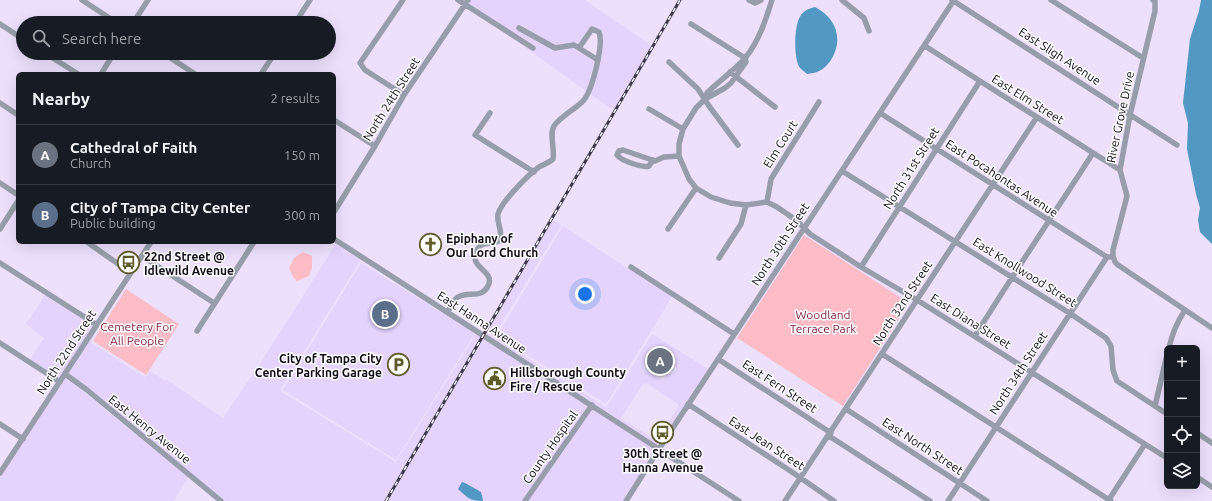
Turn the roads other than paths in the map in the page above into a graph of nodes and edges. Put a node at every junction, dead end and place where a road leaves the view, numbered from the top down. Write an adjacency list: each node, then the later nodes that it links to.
1 (82, 0): 14 (street)
2 (148, 0): 15 (street)
3 (310, 0): 16 (street)
4 (403, 0): 40 (street)
5 (458, 0): 13 (street)
6 (749, 0): 7 (street)
7 (761, 0)
8 (772, 0): 25 (street)
9 (842, 0): 20 (street)
10 (953, 0): 22 (street, North 30th Street); 49 (street, East Sligh Avenue)
11 (1051, 0): 26 (street)
12 (1154, 1): 26 (street, River Grove Drive)
13 (466, 2): 23 (street); 40 (street, North 24th Street)
14 (106, 16)
15 (138, 16)
16 (300, 16)
17 (0, 24): 21 (street)
18 (691, 24): 25 (street)
19 (519, 28): 24 (street)
20 (869, 31)
21 (16, 34)
22 (925, 46): 39 (street, East Elm Street); 47 (street, North 30th Street)
23 (533, 48)
24 (579, 48): 31 (street); 31 (street)
25 (745, 58): 37 (street); 38 (street)
26 (1143, 58): 49 (street, River Grove Drive)
27 (56, 60): 33 (street)
28 (109, 60): 34 (street)
29 (174, 60): 35 (street)
30 (271, 60): 36 (street)
31 (598, 60): 62 (street)
32 (669, 62): 41 (street)
33 (75, 72)
34 (101, 72)
35 (192, 72)
36 (263, 72)
37 (730, 72): 38 (street); 41 (street)
38 (736, 77): 41 (street); 44 (street)
39 (980, 81): 50 (street, East Elm Street); 56 (street, North 31st Street)
40 (404, 95): 55 (street, North 24th Street)
41 (705, 98): 52 (street); 53 (street)
42 (820, 102): 67 (street, Elm Court)
43 (0, 103): 48 (street)
44 (775, 108)
45 (649, 109): 52 (street)
46 (490, 113): 62 (street)
47 (880, 113): 56 (street, East Pocahontas Avenue); 61 (street, North 30th Street)
48 (16, 114)
49 (1130, 115): 54 (street, East Sligh Avenue); 60 (street, River Grove Drive)
50 (1037, 117): 57 (street, East Elm Street); 64 (street, North 32nd Street)
51 (336, 121): 55 (street)
52 (683, 128): 58 (street)
53 (738, 145)
54 (1177, 145)
55 (375, 146): 71 (street, North 24th Street)
56 (937, 149): 64 (street, East Pocahontas Avenue); 70 (street, North 31st Street)
57 (1093, 153): 60 (street, East Elm Street); 72 (street)
58 (679, 156): 59 (street); 65 (street)
59 (653, 160): 59 (street)
60 (1120, 170): 82 (street, River Grove Drive)
61 (842, 171): 70 (street, East Knollwood Street); 73 (street, North 30th Street)
62 (534, 172): 92 (street)
63 (0, 183): 66 (street)
64 (993, 185): 72 (street, East Pocahontas Avenue); 77 (street, North 32nd Street)
65 (696, 188): 69 (street); 75 (street)
66 (16, 194)
67 (767, 202): 69 (street); 73 (street, East Diana Street)
68 (16, 204): 74 (street)
69 (746, 205): 83 (street)
70 (899, 208): 77 (street, East Knollwood Street); 86 (street, North 31st Street)
71 (336, 209)
72 (1050, 221): 82 (street, East Pocahontas Avenue); 88 (street)
73 (804, 227): 86 (street, East Diana Street); 97 (street, North 30th Street)
74 (0, 229)
75 (668, 229)
76 (336, 240): 92 (street, East Hanna Avenue)
77 (955, 241): 88 (street, East Knollwood Street); 89 (street, North 32nd Street)
78 (89, 244): 87 (street)
79 (150, 244): 81 (street, North 22nd Street)
80 (253, 244): 90 (street)
81 (142, 256): 87 (street, North 22nd Street); 90 (street)
82 (1110, 257): 91 (street); 93 (street, North 34th Street)
83 (719, 258)
84 (0, 263): 94 (street)
85 (631, 267): 97 (street)
86 (861, 267): 89 (street, East Diana Street)
87 (131, 273): 94 (street, North 22nd Street)
88 (1011, 277): 93 (street, East Knollwood Street); 98 (street)
89 (917, 300): 98 (street, East Diana Street); 101 (street, North 32nd Street)
90 (214, 303): 96 (street)
91 (1185, 310): 95 (street); 100 (street)
92 (448, 312): 108 (street, East Hanna Avenue)
93 (1070, 314): 104 (street, North 34th Street); 109 (street, East Knollwood Street)
94 (97, 324): 105 (street, North 22nd Street)
95 (1212, 328)
96 (197, 331)
97 (734, 334): 102 (street, North 30th Street)
98 (975, 336): 104 (street, East Diana Street)
99 (0, 343): 106 (street)
100 (1170, 345)
101 (882, 354): 110 (street, North 32nd Street); 113 (street)
102 (718, 359): 107 (street, North 30th Street); 114 (street, East Fern Street)
103 (1164, 368): 109 (street)
104 (1032, 372): 113 (street, North 34th Street); 118 (street, East Diana Street)
105 (65, 374): 106 (street, North 22nd Street); 126 (street, East Henry Avenue)
106 (60, 382): 116 (street, North 22nd Street)
107 (688, 404): 119 (street, North 30th Street); 122 (street, East Jean Street)
108 (592, 405): 119 (street, East Hanna Avenue); 127 (street, County Hospital)
109 (1155, 406): 111 (street, East Knollwood Street)
110 (846, 409): 114 (street, North 32nd Street); 124 (street, East North Street)
111 (1164, 412)
112 (0, 424): 116 (street)
113 (996, 428): 124 (street, North 34th Street); 135 (street)
114 (830, 434): 122 (street, North 32nd Street); 132 (street, East Fern Street)
115 (1200, 435): 117 (street)
116 (23, 439): 121 (street, North 22nd Street)
117 (1212, 442)
118 (1145, 444): 120 (street, East Diana Street); 135 (street)
119 (659, 449): 128 (street, North 30th Street); 129 (street, East Hanna Avenue)
120 (1164, 456)
121 (0, 473)
122 (800, 478): 130 (street, North 32nd Street); 131 (street, East Jean Street)
123 (1200, 479): 125 (street)
124 (960, 483): 133 (street, North 34th Street); 134 (street, East North Street)
125 (1212, 487)
126 (221, 501)
127 (525, 501)
128 (626, 501)
129 (740, 501)
130 (786, 501)
131 (834, 501)
132 (930, 501)
133 (948, 501)
134 (988, 501)
135 (1109, 501)

